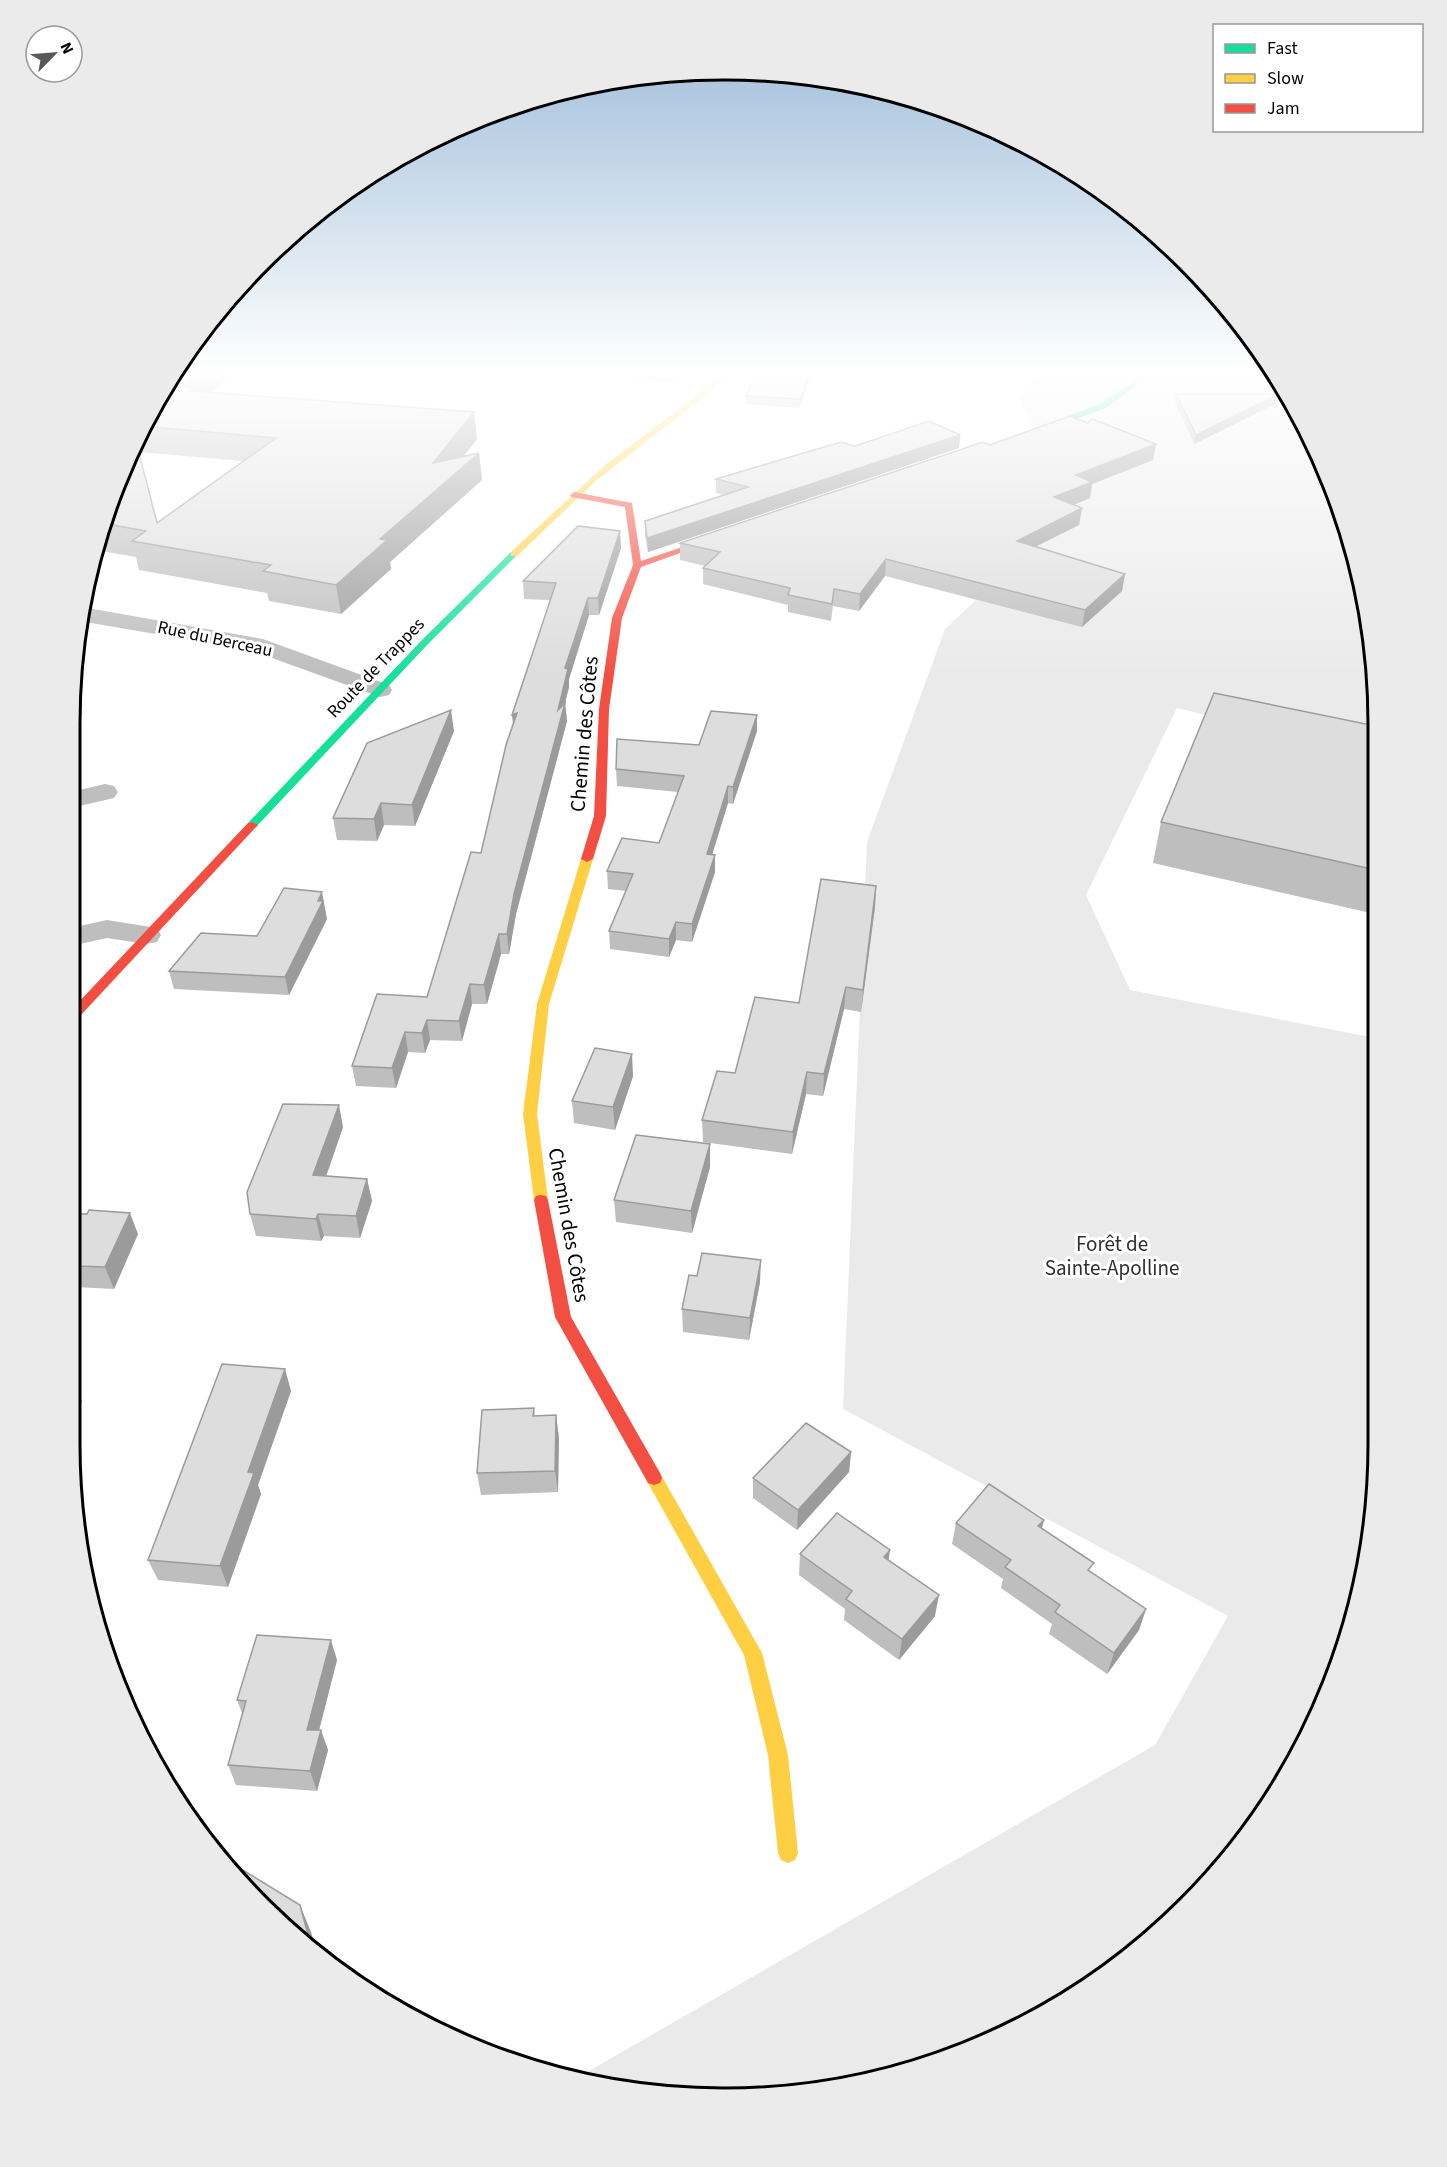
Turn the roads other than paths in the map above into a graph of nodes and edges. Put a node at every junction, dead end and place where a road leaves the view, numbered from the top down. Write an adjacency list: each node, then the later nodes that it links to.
1 (599, 474): 2 (street, Route de Trappes)
2 (574, 495): 4 (street); 6 (street, Route de Trappes)
3 (739, 531): 4 (street)
4 (637, 565): 12 (street, Chemin des Côtes)
5 (89, 616): 6 (street, Rue du Berceau)
6 (380, 690): 10 (street, Route de Trappes)
7 (105, 792): 8 (street)
8 (80, 798)
9 (80, 935): 10 (street)
10 (146, 935): 11 (street, Route de Trappes)
11 (80, 1008)
12 (788, 1853)

